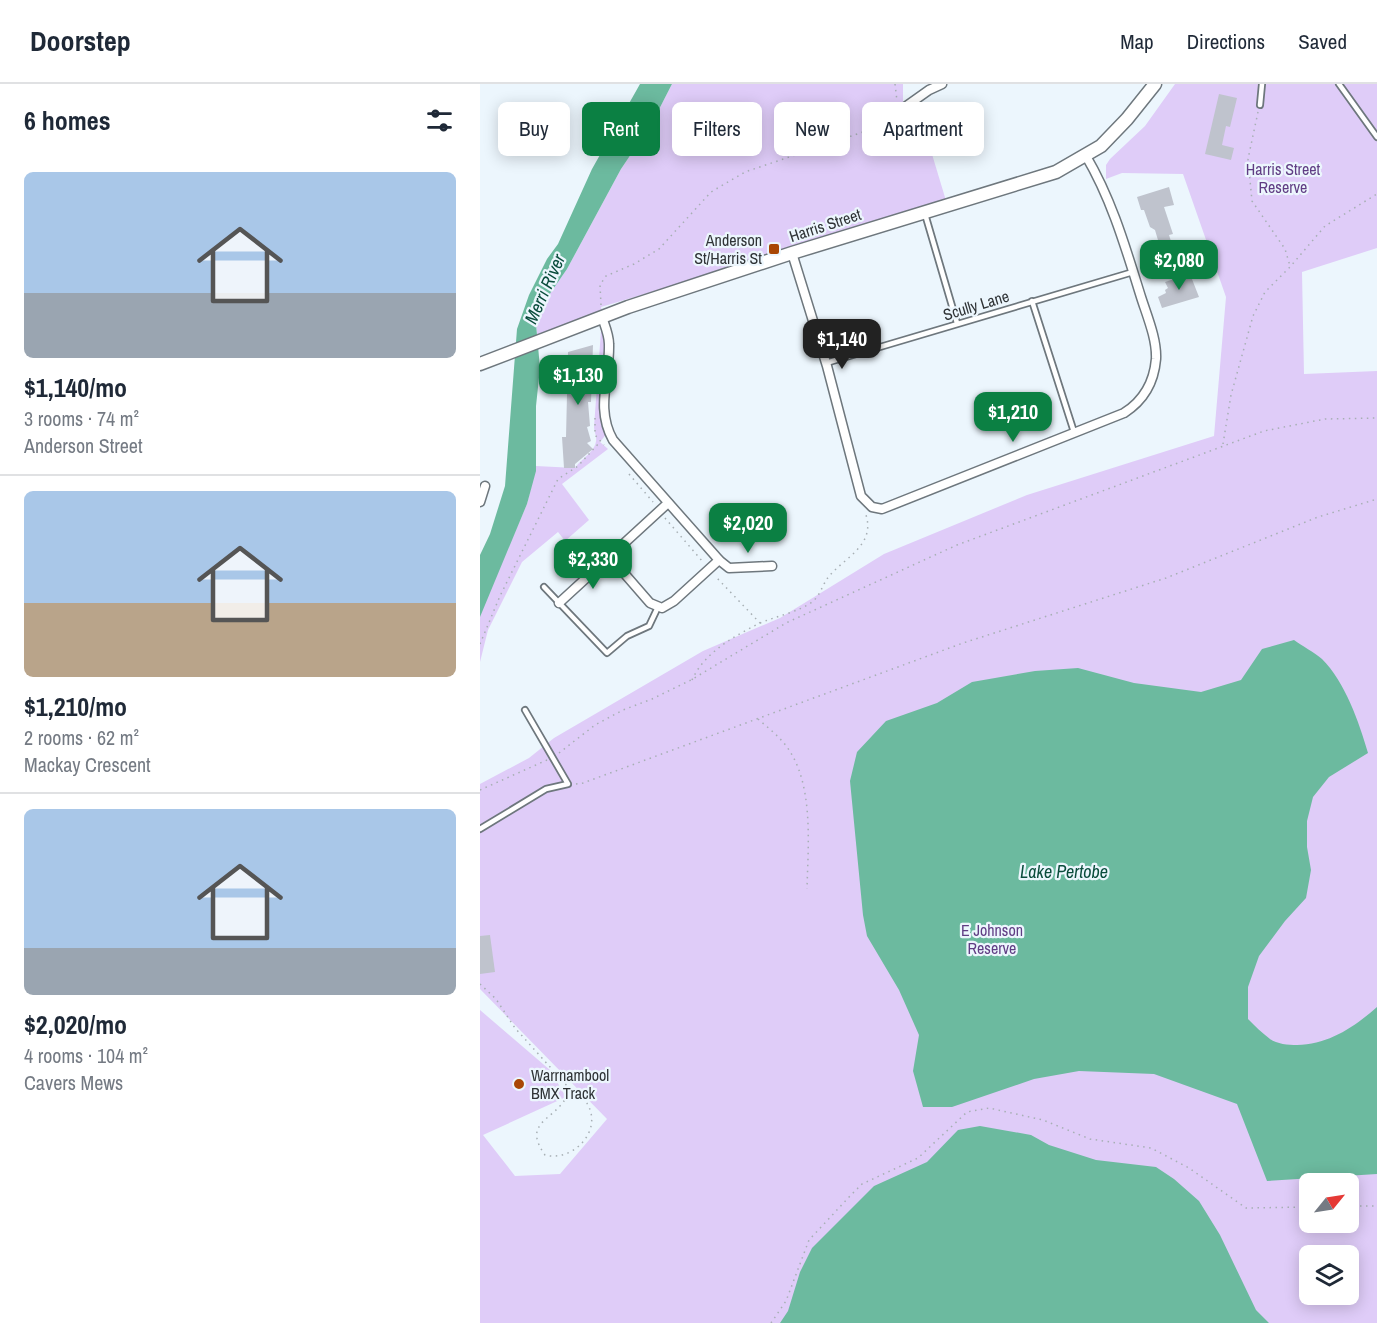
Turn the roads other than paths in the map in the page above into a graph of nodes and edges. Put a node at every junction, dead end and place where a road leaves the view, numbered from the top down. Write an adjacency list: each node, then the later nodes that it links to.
1 (942, 84): 5 (street)
2 (1155, 84): 8 (street, Harris Street)
3 (1262, 84): 6 (lane)
4 (1339, 84): 7 (lane)
5 (912, 102)
6 (1260, 105)
7 (1377, 137)
8 (1086, 156): 9 (street, Harris Street); 11 (street)
9 (924, 211): 10 (street, Harris Street); 14 (lane)
10 (792, 253): 13 (street, Harris Street); 15 (street)
11 (1133, 272): 12 (lane, Scully Lane); 17 (street)
12 (1032, 301): 14 (lane, Scully Lane); 17 (lane)
13 (602, 317): 16 (street, Harris Street); 20 (street)
14 (957, 323): 15 (lane, Scully Lane)
15 (826, 363): 17 (street)
16 (480, 364)
17 (1075, 434)
18 (485, 486): 19 (street)
19 (480, 502)
20 (668, 503): 21 (street); 22 (street)
21 (610, 557): 25 (street); 26 (street)
22 (719, 560): 23 (street); 26 (street)
23 (771, 566)
24 (544, 587): 25 (lane)
25 (559, 603): 26 (lane)
26 (658, 608)
27 (525, 710): 28 (lane)
28 (480, 829)

